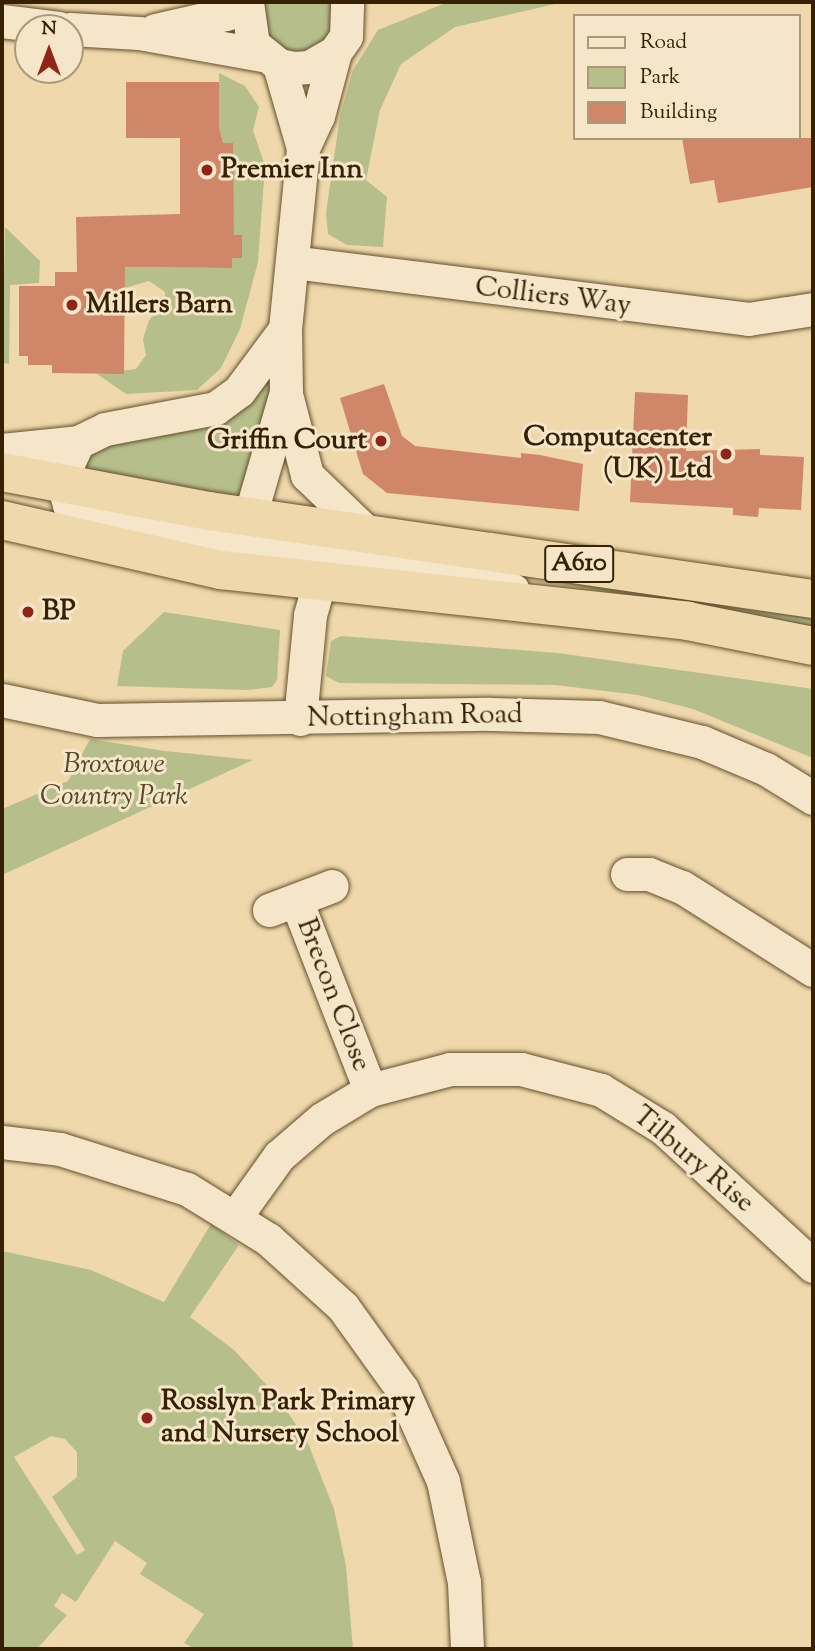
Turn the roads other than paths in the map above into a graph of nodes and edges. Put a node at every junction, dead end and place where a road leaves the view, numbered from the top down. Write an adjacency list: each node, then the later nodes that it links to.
1 (247, 2): 4 (street); 6 (street)
2 (347, 2): 5 (street)
3 (84, 30): 4 (street)
4 (139, 33): 6 (street)
5 (335, 52): 6 (street); 7 (street)
6 (270, 60): 7 (street)
7 (303, 148): 8 (street)
8 (292, 262): 9 (street, Colliers Way); 10 (street)
9 (813, 309)
10 (285, 329): 11 (street); 12 (street)
11 (286, 392): 17 (street); 18 (street)
12 (78, 442): 13 (street); 15 (street)
13 (2, 450)
14 (2, 472): 15 (highway, A610)
15 (60, 486): 17 (highway, A610)
16 (2, 520): 17 (highway, A610)
17 (238, 544): 18 (highway, A610); 18 (highway, A610)
18 (339, 551): 19 (highway, A610); 20 (highway, A610); 22 (street)
19 (813, 599)
20 (813, 646)
21 (2, 700): 22 (street, Nottingham Road)
22 (300, 719): 23 (street, Nottingham Road)
23 (813, 798)
24 (626, 874): 26 (street)
25 (332, 886): 27 (street, Brecon Close)
26 (813, 970)
27 (370, 1090): 29 (street, Tilbury Rise); 30 (street, Tilbury Rise)
28 (2, 1142): 29 (street)
29 (236, 1216): 31 (street)
30 (813, 1266)
31 (467, 1649)

